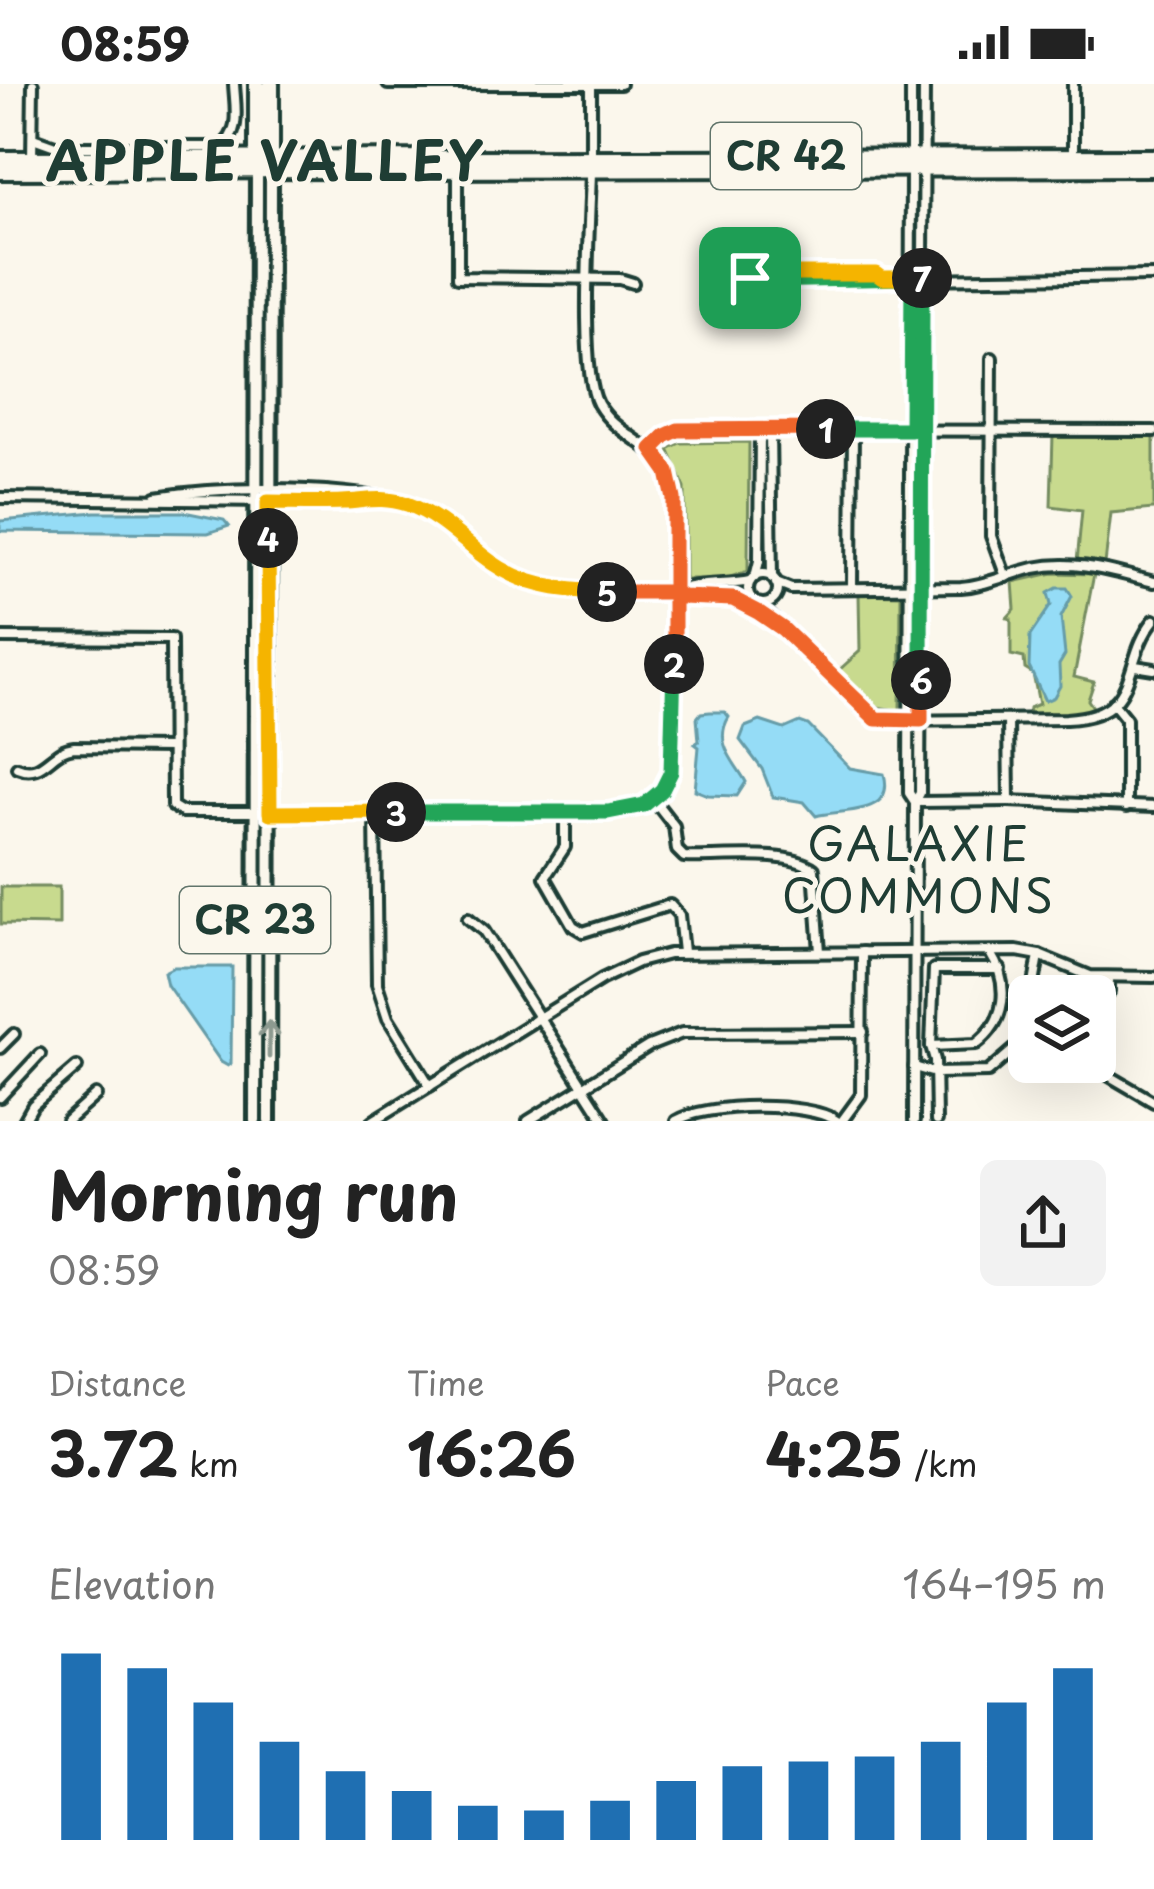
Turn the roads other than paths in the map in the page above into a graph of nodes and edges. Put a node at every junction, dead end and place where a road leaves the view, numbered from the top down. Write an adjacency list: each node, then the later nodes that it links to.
1 (33, 84): 11 (street)
2 (234, 84): 11 (street)
3 (257, 84): 18 (highway, CR 23)
4 (271, 84): 18 (highway, CR 23)
5 (388, 84): 10 (street)
6 (620, 84): 10 (street)
7 (911, 84): 16 (street)
8 (924, 84): 16 (street)
9 (1073, 84): 13 (street)
10 (591, 86): 17 (street)
11 (33, 138): 15 (street)
12 (1154, 157): 13 (highway, CR 42)
13 (1073, 158): 16 (highway, CR 42)
14 (0, 159): 15 (highway, CR 42)
15 (32, 159): 18 (highway, CR 42)
16 (917, 163): 17 (highway, CR 42); 19 (highway, CR 42); 25 (street)
17 (591, 164): 18 (highway, CR 42); 20 (highway, CR 42); 24 (street)
18 (264, 166): 20 (highway, CR 42); 21 (highway, CR 42); 35 (main road, CR 23)
19 (1154, 169)
20 (458, 170): 24 (street)
21 (0, 171)
22 (742, 272): 25 (street)
23 (1154, 276): 25 (street)
24 (589, 278): 26 (street); 34 (street)
25 (917, 278): 29 (street); 30 (street)
26 (633, 283)
27 (992, 358): 32 (street)
28 (853, 429): 29 (street); 31 (street); 41 (street)
29 (911, 429): 30 (street); 42 (street)
30 (923, 429): 32 (street); 42 (street)
31 (765, 430): 34 (street); 38 (street); 39 (street)
32 (991, 430): 33 (street); 37 (street)
33 (1154, 431)
34 (652, 449): 43 (street)
35 (263, 497): 36 (street); 43 (street); 55 (main road, CR 23); 66 (main road, CR 23)
36 (0, 498)
37 (1006, 577): 40 (street); 42 (street)
38 (753, 579): 39 (street); 43 (street); 45 (street)
39 (774, 580): 41 (street); 45 (street)
40 (1154, 582)
41 (852, 587): 42 (street)
42 (916, 587): 53 (street); 54 (street)
43 (674, 592): 44 (street); 58 (street)
44 (713, 597): 45 (street); 47 (street)
45 (756, 602): 47 (street)
46 (1154, 620): 49 (street)
47 (783, 629): 53 (street)
48 (0, 638): 56 (street)
49 (1135, 666): 50 (street); 51 (street)
50 (1154, 669)
51 (1113, 703): 52 (street); 61 (street)
52 (1008, 719): 54 (street); 59 (street)
53 (909, 720): 54 (street); 60 (street)
54 (921, 720): 60 (street)
55 (256, 736): 63 (main road, CR 23); 66 (main road)
56 (170, 748): 57 (street); 63 (street)
57 (16, 766)
58 (653, 799): 65 (street); 70 (street)
59 (1009, 801): 60 (street); 61 (street)
60 (915, 802): 72 (street)
61 (1126, 807): 62 (street)
62 (1154, 807)
63 (255, 812): 67 (main road); 98 (main road, CR 23)
64 (375, 812): 65 (street); 66 (street); 91 (street)
65 (565, 812): 69 (street)
66 (270, 813): 67 (main road, CR 23)
67 (270, 875): 99 (main road, CR 23, one-way to 67)
68 (468, 918): 80 (street)
69 (683, 952): 70 (street); 80 (street)
70 (820, 952): 71 (street)
71 (862, 952): 72 (street); 81 (street)
72 (914, 952): 73 (street); 88 (street)
73 (989, 952): 74 (street); 75 (street)
74 (1039, 955): 76 (street); 77 (street)
75 (1000, 968): 83 (street); 83 (street)
76 (1036, 975)
77 (1088, 975)
78 (1116, 977): 79 (street)
79 (1154, 977)
80 (539, 1018): 91 (street); 92 (street)
81 (862, 1032): 92 (street); 104 (street)
82 (14, 1034): 84 (street)
83 (931, 1046): 89 (street)
84 (0, 1048)
85 (40, 1054): 94 (street)
86 (1008, 1054): 89 (street)
87 (77, 1067): 96 (street)
88 (914, 1067): 89 (street); 105 (street)
89 (935, 1073): 106 (street)
90 (1116, 1080): 95 (street)
91 (430, 1086): 100 (street)
92 (583, 1086): 101 (street); 102 (street)
93 (96, 1095): 97 (street)
94 (0, 1096)
95 (1154, 1102)
96 (24, 1121)
97 (67, 1121)
98 (255, 1121)
99 (269, 1121)
100 (373, 1121)
101 (527, 1121)
102 (605, 1121)
103 (676, 1121): 104 (street)
104 (839, 1121)
105 (914, 1121)
106 (936, 1121)

